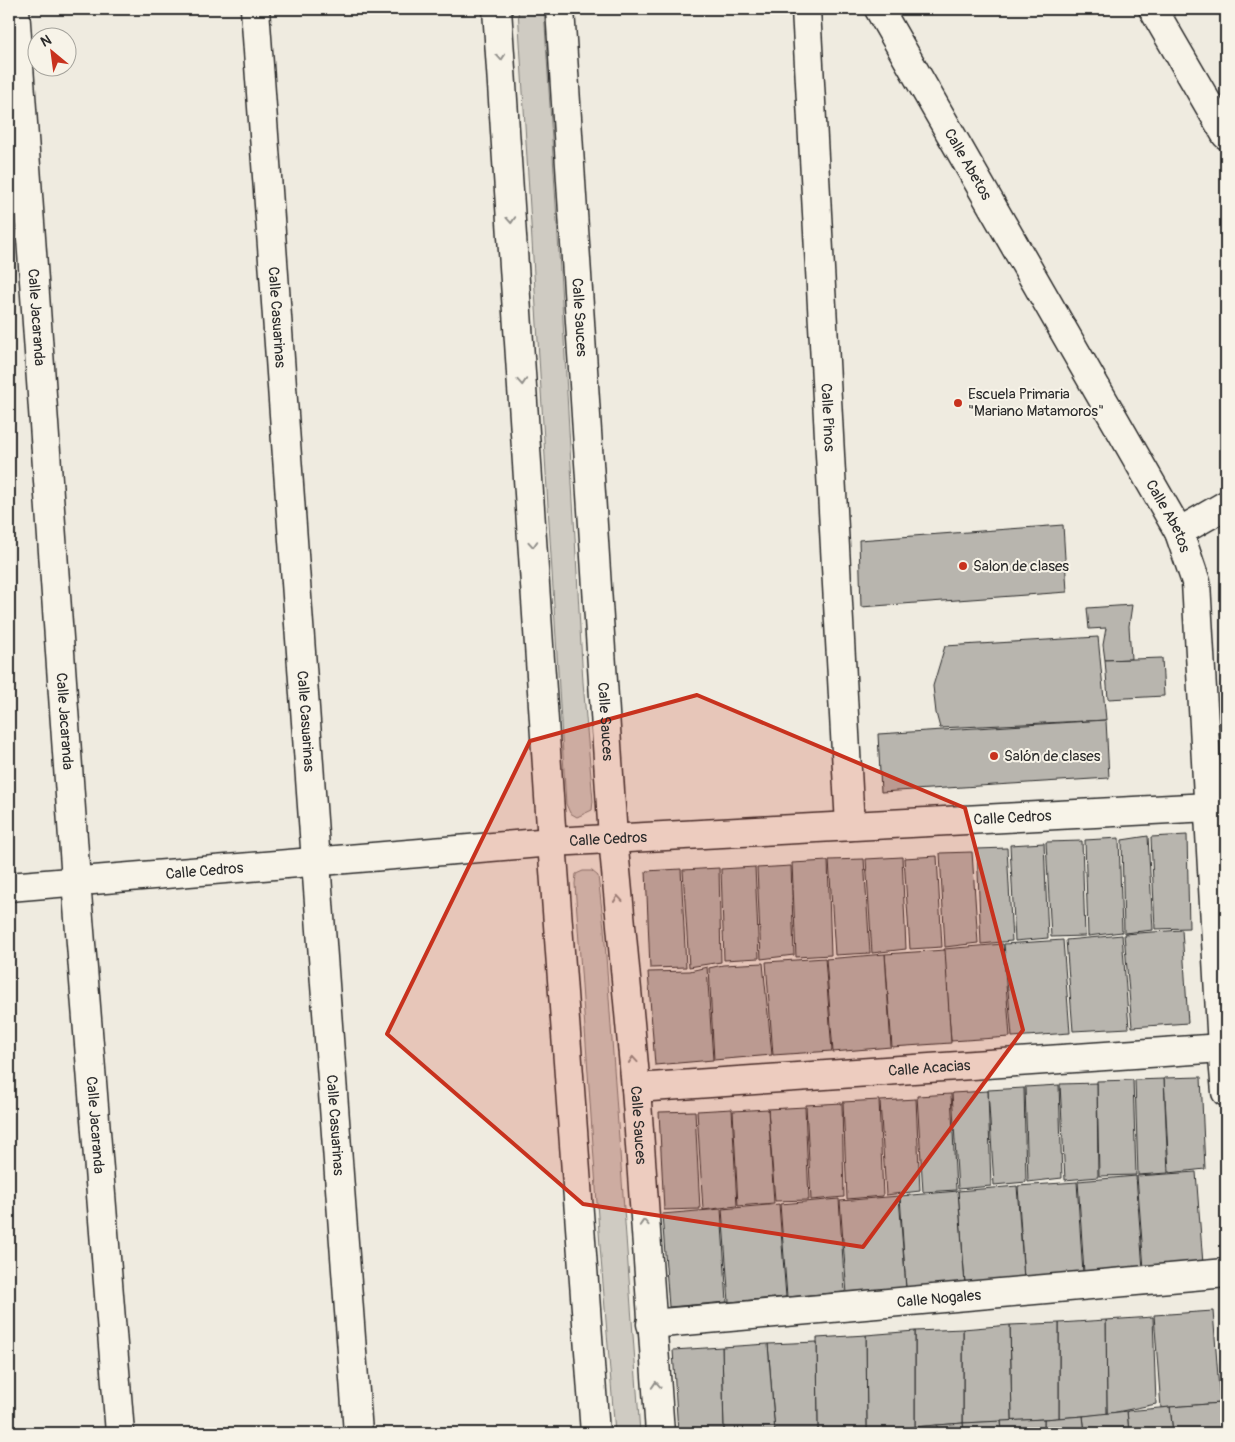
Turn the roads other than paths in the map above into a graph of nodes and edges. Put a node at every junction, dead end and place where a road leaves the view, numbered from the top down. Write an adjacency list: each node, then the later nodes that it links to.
1 (15, 9): 16 (street, Calle Jacaranda)
2 (255, 9): 15 (street, Calle Casuarinas)
3 (498, 9): 14 (street, one-way to 14)
4 (560, 9): 13 (street, Calle Sauces)
5 (806, 9): 12 (street, Calle Pinos)
6 (879, 9): 10 (street, Calle Abetos)
7 (1153, 9): 8 (street)
8 (1226, 135)
9 (1226, 505): 10 (street)
10 (1179, 532): 11 (street, Calle Abetos)
11 (1209, 807): 12 (street, Calle Cedros); 18 (street, Calle Abetos)
12 (850, 826): 13 (street, Calle Cedros)
13 (613, 838): 14 (street, Calle Cedros); 19 (street, Calle Sauces, one-way to 13)
14 (552, 842): 15 (street, Calle Cedros); 25 (street)
15 (316, 862): 16 (street, Calle Cedros); 24 (street, Calle Casuarinas)
16 (76, 882): 17 (street, Calle Cedros); 23 (street, Calle Jacaranda)
17 (9, 886)
18 (1222, 1048): 19 (street, Calle Acacias); 20 (street, Calle Abetos)
19 (636, 1088): 22 (street, Calle Sauces, one-way to 19)
20 (1226, 1092)
21 (1226, 1273): 22 (street, Calle Nogales)
22 (651, 1324): 26 (street, Calle Sauces, one-way to 22)
23 (120, 1433)
24 (358, 1433)
25 (595, 1433)
26 (660, 1433)

